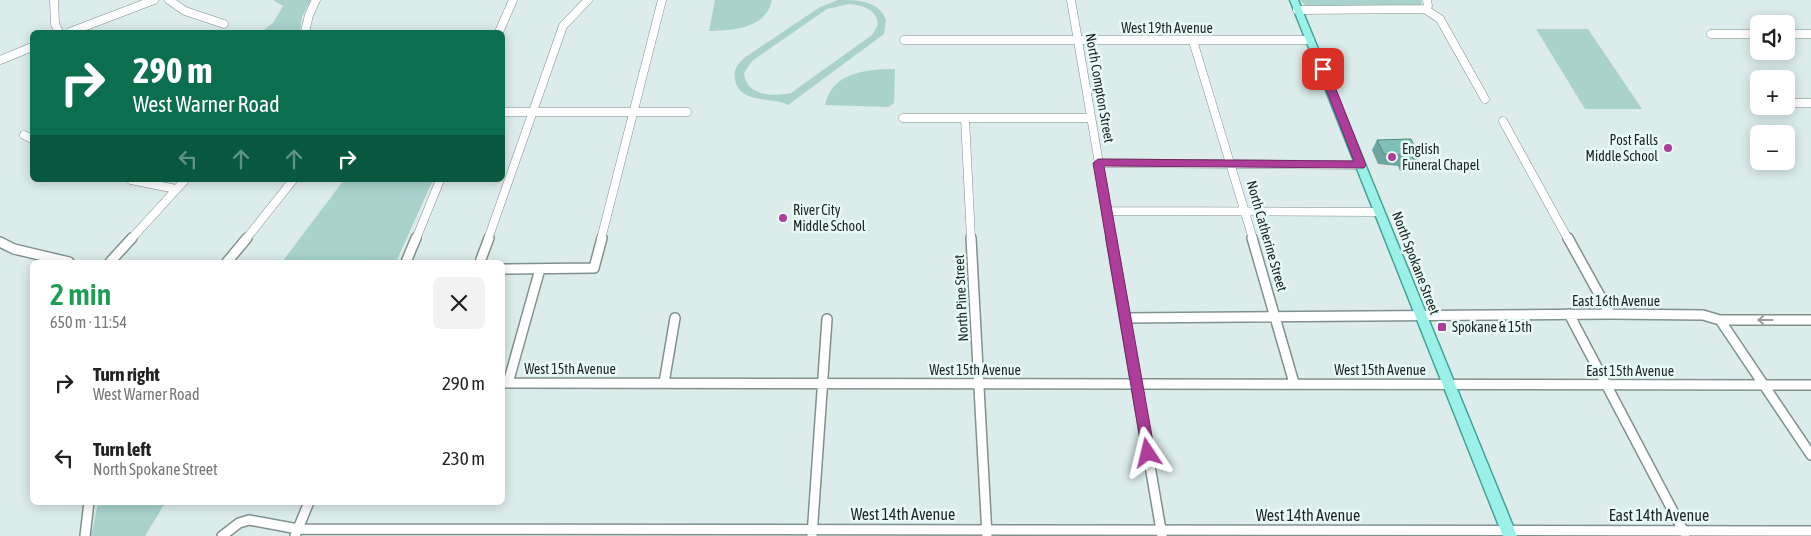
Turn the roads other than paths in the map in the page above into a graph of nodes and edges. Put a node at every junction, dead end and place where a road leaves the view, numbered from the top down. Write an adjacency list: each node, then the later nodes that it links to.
1 (54, 0): 13 (street)
2 (154, 0): 14 (street)
3 (169, 0): 12 (street)
4 (316, 0): 15 (street)
5 (513, 0): 16 (street)
6 (588, 0): 31 (street)
7 (662, 0): 32 (street)
8 (1071, 0): 24 (street, North Compton Street)
9 (1426, 0): 11 (street)
10 (1295, 5): 11 (street); 23 (main road, North Spokane Street)
11 (1425, 9): 27 (street)
12 (224, 24)
13 (58, 30)
14 (75, 30)
15 (306, 30)
16 (500, 30)
17 (1711, 34): 18 (street)
18 (1750, 34)
19 (1795, 34): 20 (street)
20 (1811, 34)
21 (904, 40): 24 (street, West 19th Avenue)
22 (1193, 40): 23 (street, West 19th Avenue); 24 (street, West 19th Avenue); 41 (street, North Catherine Street)
23 (1310, 40): 42 (main road, North Spokane Street)
24 (1078, 41): 36 (street, North Compton Street)
25 (30, 48): 26 (street)
26 (0, 60)
27 (1485, 100)
28 (1795, 103): 29 (street)
29 (1811, 103)
30 (505, 112): 31 (street)
31 (534, 112): 32 (street); 56 (street)
32 (632, 112): 33 (street); 58 (street)
33 (687, 112)
34 (903, 118): 35 (street)
35 (965, 118): 36 (street); 70 (street, North Pine Street)
36 (1091, 118): 40 (street, North Compton Street)
37 (1503, 121): 60 (street)
38 (24, 135): 39 (street)
39 (30, 138)
40 (1098, 163): 41 (street); 48 (street, North Compton Street)
41 (1231, 164): 42 (street); 49 (street, North Catherine Street)
42 (1360, 165): 50 (main road, North Spokane Street)
43 (141, 182): 47 (street)
44 (182, 182): 47 (street)
45 (291, 182): 54 (street)
46 (439, 182): 55 (street)
47 (176, 189): 53 (street)
48 (1107, 211): 49 (street); 64 (street, North Compton Street)
49 (1245, 212): 50 (street); 61 (street, North Catherine Street)
50 (1380, 212): 62 (main road, North Spokane Street)
51 (0, 242): 52 (street)
52 (61, 260)
53 (112, 260)
54 (229, 260)
55 (407, 260)
56 (481, 260)
57 (505, 269): 58 (street)
58 (540, 269): 68 (street)
59 (1569, 314): 60 (street, East 16th Avenue); 62 (street, East 16th Avenue); 75 (street)
60 (1610, 314): 66 (street, East 16th Avenue)
61 (1276, 316): 62 (street, East 16th Avenue); 64 (street, East 16th Avenue); 71 (street, North Catherine Street)
62 (1420, 316): 74 (main road, North Spokane Street)
63 (675, 318): 72 (street)
64 (1125, 318): 73 (street, North Compton Street)
65 (827, 319): 69 (street)
66 (1720, 320): 67 (street, East 16th Avenue, one-way to 66); 76 (street)
67 (1811, 320)
68 (505, 383): 72 (street, West 15th Avenue)
69 (822, 383): 70 (street, West 15th Avenue); 72 (street, West 15th Avenue); 83 (street)
70 (979, 383): 73 (street, West 15th Avenue); 84 (street, North Pine Street)
71 (1294, 383): 73 (street, West 15th Avenue); 74 (street, West 15th Avenue)
72 (664, 384)
73 (1136, 384): 86 (street, North Compton Street)
74 (1448, 384): 75 (street, East 15th Avenue); 85 (main road, North Spokane Street)
75 (1608, 385): 76 (street, East 15th Avenue); 87 (street)
76 (1765, 385): 77 (street, East 15th Avenue); 78 (street)
77 (1811, 385)
78 (1811, 455)
79 (89, 505): 88 (street)
80 (308, 505): 82 (street)
81 (1811, 531): 87 (street, East 14th Avenue)
82 (297, 532): 83 (street, West 14th Avenue); 89 (street)
83 (812, 533): 84 (street, West 14th Avenue)
84 (987, 533): 86 (street, West 14th Avenue)
85 (1508, 533): 86 (street, West 14th Avenue); 87 (street, East 14th Avenue)
86 (1162, 534)
87 (1685, 534)
88 (84, 536)
89 (222, 536)

